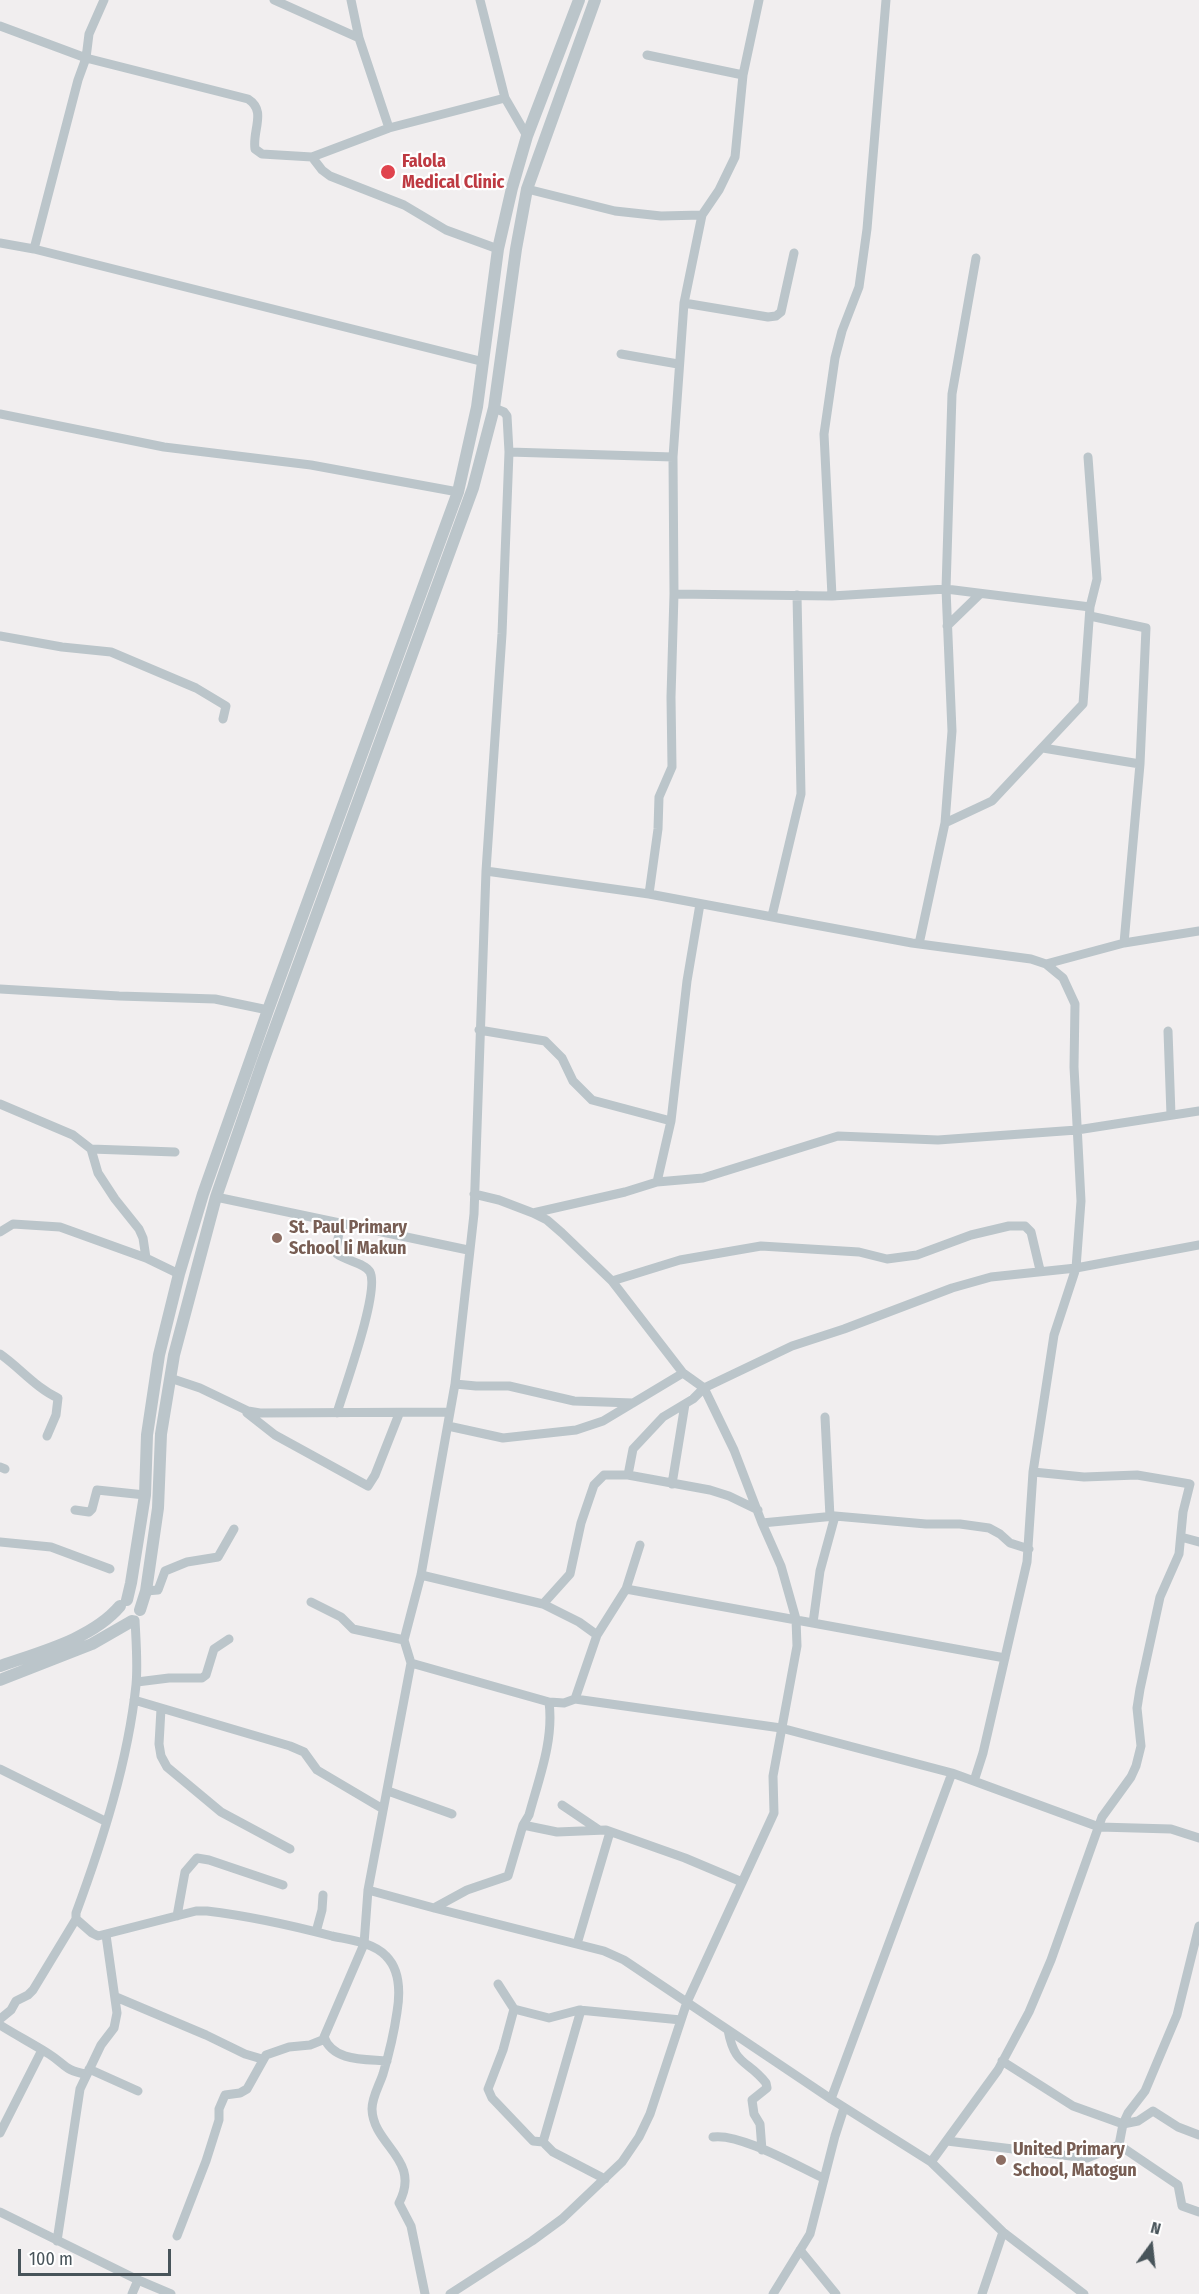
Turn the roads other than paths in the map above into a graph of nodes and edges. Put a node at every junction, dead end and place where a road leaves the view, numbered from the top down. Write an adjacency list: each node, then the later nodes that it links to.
1 (104, 0): 12 (street)
2 (274, 0): 10 (street)
3 (351, 0): 10 (street)
4 (480, 0): 14 (street)
5 (579, 0): 16 (street)
6 (595, 0): 18 (street)
7 (759, 0): 13 (street)
8 (886, 0): 39 (street)
9 (0, 26): 12 (street)
10 (359, 38): 15 (street)
11 (648, 55): 13 (street)
12 (86, 58): 17 (street); 21 (street)
13 (743, 75): 19 (street)
14 (505, 98): 15 (street); 16 (street)
15 (389, 128): 17 (street)
16 (527, 136): 22 (street)
17 (312, 157): 22 (street)
18 (527, 189): 19 (street); 29 (street)
19 (702, 215): 25 (street)
20 (0, 243): 21 (street)
21 (34, 249): 27 (street)
22 (498, 249): 27 (street)
23 (794, 254): 25 (street)
24 (976, 258): 35 (street)
25 (684, 303): 28 (street)
26 (621, 354): 28 (street)
27 (484, 362): 34 (street)
28 (678, 364): 32 (street)
29 (494, 408): 31 (street); 68 (street)
30 (0, 414): 34 (street)
31 (509, 452): 32 (street); 47 (street)
32 (673, 457): 36 (street)
33 (1088, 457): 40 (street)
34 (458, 492): 56 (street)
35 (946, 590): 37 (street); 39 (street); 41 (street)
36 (674, 594): 38 (street); 48 (street)
37 (981, 594): 40 (street); 41 (street)
38 (797, 595): 39 (street); 50 (street)
39 (832, 596)
40 (1090, 612): 44 (street); 45 (street)
41 (947, 626): 46 (street)
42 (0, 636): 43 (street)
43 (223, 719)
44 (1043, 748): 45 (street); 46 (street)
45 (1140, 764): 52 (street)
46 (945, 823): 53 (street)
47 (486, 871): 48 (street); 57 (street)
48 (649, 894): 49 (street)
49 (700, 904): 50 (street); 62 (street)
50 (772, 916): 53 (street)
51 (1199, 931): 52 (street)
52 (1124, 943): 54 (street)
53 (919, 944): 54 (street)
54 (1046, 964): 63 (street)
55 (0, 989): 56 (street)
56 (268, 1010): 77 (street)
57 (479, 1029): 62 (street); 67 (street)
58 (1168, 1031): 61 (street)
59 (0, 1104): 64 (street)
60 (1199, 1111): 61 (street)
61 (1171, 1115): 63 (street)
62 (671, 1121): 66 (street)
63 (1077, 1130): 66 (street); 75 (street)
64 (91, 1149): 65 (street); 74 (street)
65 (175, 1152)
66 (657, 1182): 69 (street)
67 (474, 1194): 69 (street); 73 (street)
68 (216, 1197): 70 (street); 81 (street)
69 (533, 1213): 78 (street)
70 (341, 1223): 73 (street); 88 (street)
71 (0, 1232): 74 (street)
72 (1199, 1245): 75 (street)
73 (468, 1250): 82 (street)
74 (146, 1258): 77 (street)
75 (1076, 1268): 76 (street); 93 (street)
76 (1040, 1270): 78 (street); 83 (street)
77 (180, 1274): 96 (street)
78 (612, 1281): 80 (street)
79 (0, 1354): 92 (street)
80 (683, 1373): 83 (street); 84 (street)
81 (170, 1378): 86 (street); 110 (street)
82 (456, 1384): 84 (street); 87 (street)
83 (704, 1388): 85 (street); 98 (street)
84 (636, 1403): 91 (street)
85 (685, 1404): 94 (street); 95 (street)
86 (249, 1411): 88 (street); 89 (street)
87 (450, 1412): 89 (street); 91 (street)
88 (337, 1413): 89 (street)
89 (399, 1414)
90 (825, 1417): 99 (street)
91 (448, 1426): 108 (street)
92 (46, 1436)
93 (1033, 1472): 102 (street); 106 (street)
94 (628, 1475): 95 (street); 113 (street)
95 (672, 1485): 98 (street)
96 (145, 1495): 97 (street); 112 (street)
97 (75, 1510)
98 (758, 1510): 100 (street)
99 (833, 1516): 100 (street); 106 (street); 116 (street)
100 (762, 1523): 115 (street)
101 (234, 1529): 110 (street)
102 (1181, 1537): 104 (street); 139 (street)
103 (0, 1542): 107 (street)
104 (1199, 1542)
105 (640, 1545): 109 (street)
106 (1029, 1550): 120 (street)
107 (110, 1569)
108 (421, 1575): 113 (street); 119 (street)
109 (626, 1589): 115 (street); 117 (street)
110 (146, 1591): 114 (street)
111 (311, 1602): 119 (street)
112 (123, 1603): 114 (street); 114 (street); 122 (street)
113 (543, 1604): 117 (street)
114 (136, 1617): 123 (street); 124 (street)
115 (796, 1619): 116 (street); 129 (street)
116 (813, 1623): 120 (street)
117 (597, 1635): 125 (street)
118 (229, 1639): 124 (street)
119 (404, 1640): 121 (street)
120 (1005, 1658): 132 (street)
121 (411, 1663): 127 (street); 133 (street)
122 (0, 1666)
123 (0, 1680)
124 (136, 1682): 126 (street)
125 (575, 1699): 127 (street); 129 (street)
126 (134, 1700): 128 (street); 137 (street)
127 (549, 1702): 138 (street)
128 (161, 1709): 135 (street); 143 (street)
129 (781, 1728): 131 (street); 144 (street)
130 (0, 1769): 137 (street)
131 (952, 1773): 132 (street); 172 (street)
132 (974, 1781): 139 (street)
133 (387, 1791): 135 (street); 136 (street)
134 (562, 1805): 140 (street)
135 (383, 1809): 146 (street)
136 (452, 1814)
137 (105, 1821): 150 (street)
138 (524, 1826): 140 (street); 148 (street)
139 (1100, 1827): 142 (street); 169 (street)
140 (599, 1830): 141 (street)
141 (610, 1832): 144 (street); 155 (street)
142 (1199, 1838)
143 (290, 1849)
144 (742, 1882): 158 (street)
145 (283, 1885): 149 (street)
146 (368, 1890): 148 (street); 154 (street)
147 (323, 1895): 152 (street)
148 (434, 1908): 155 (street)
149 (177, 1916): 152 (street); 153 (street)
150 (76, 1920): 153 (street); 161 (street)
151 (1199, 1926): 174 (street)
152 (316, 1932): 154 (street)
153 (105, 1935): 157 (street)
154 (364, 1944): 165 (street); 168 (street)
155 (577, 1944): 158 (street)
156 (498, 1984): 159 (street)
157 (116, 1997): 167 (street); 170 (street)
158 (687, 2002): 162 (street); 164 (street)
159 (514, 2009): 160 (street); 179 (street)
160 (581, 2010): 162 (street); 179 (street)
161 (0, 2019)
162 (681, 2020): 184 (street)
163 (0, 2025): 166 (street)
164 (728, 2030): 172 (street); 181 (street)
165 (325, 2039): 167 (street); 168 (street)
166 (42, 2050): 170 (street); 175 (street)
167 (262, 2059): 188 (street)
168 (387, 2061): 194 (street)
169 (1002, 2061): 174 (street); 178 (street)
170 (87, 2072): 171 (street); 189 (street)
171 (138, 2091)
172 (831, 2100): 173 (street)
173 (844, 2108): 182 (street); 183 (street)
174 (1123, 2124): 176 (street); 180 (street)
175 (0, 2133)
176 (1199, 2135)
177 (712, 2137): 181 (street)
178 (947, 2141): 180 (street); 182 (street)
179 (543, 2142): 184 (street)
180 (1119, 2145): 186 (street)
181 (762, 2150): 183 (street)
182 (931, 2162): 187 (street)
183 (823, 2178): 190 (street)
184 (605, 2179): 195 (street)
185 (0, 2212): 189 (street)
186 (1199, 2212)
187 (1003, 2232): 198 (street); 199 (street)
188 (177, 2236)
189 (57, 2241): 191 (street)
190 (800, 2250): 196 (street); 197 (street)
191 (138, 2280): 192 (street); 193 (street)
192 (132, 2294)
193 (171, 2294)
194 (425, 2294)
195 (450, 2294)
196 (773, 2294)
197 (836, 2294)
198 (982, 2294)
199 (1084, 2294)

